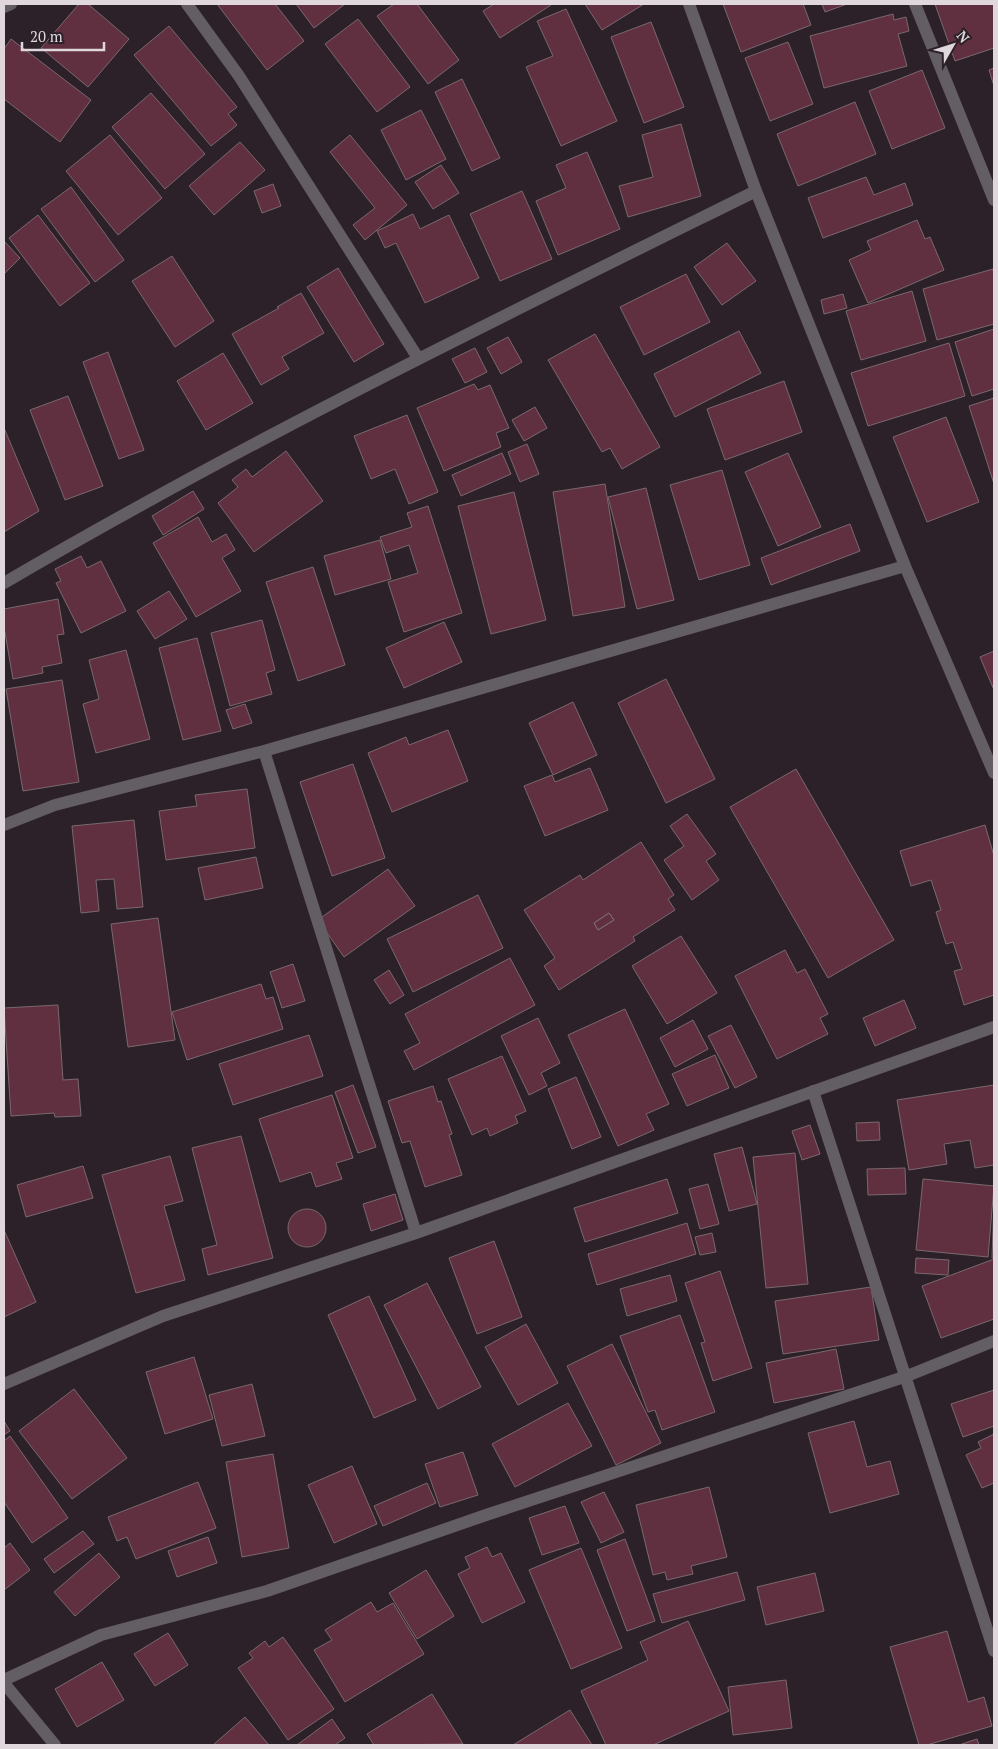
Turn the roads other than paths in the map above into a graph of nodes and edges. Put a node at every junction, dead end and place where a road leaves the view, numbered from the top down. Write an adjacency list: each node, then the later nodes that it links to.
1 (11, 4): 5 (street)
2 (187, 4): 8 (street)
3 (689, 4): 6 (street)
4 (915, 4): 7 (street)
5 (4, 7)
6 (756, 191): 8 (street); 9 (street)
7 (994, 200)
8 (418, 358): 10 (street)
9 (905, 566): 11 (street); 12 (street)
10 (4, 583)
11 (264, 751): 13 (street); 16 (street)
12 (994, 773)
13 (4, 825)
14 (994, 1027): 15 (street)
15 (813, 1091): 16 (street); 18 (street)
16 (416, 1233): 19 (street)
17 (994, 1341): 18 (street)
18 (907, 1376): 20 (street); 21 (street)
19 (4, 1384)
20 (994, 1651)
21 (4, 1682): 22 (street)
22 (55, 1745)

